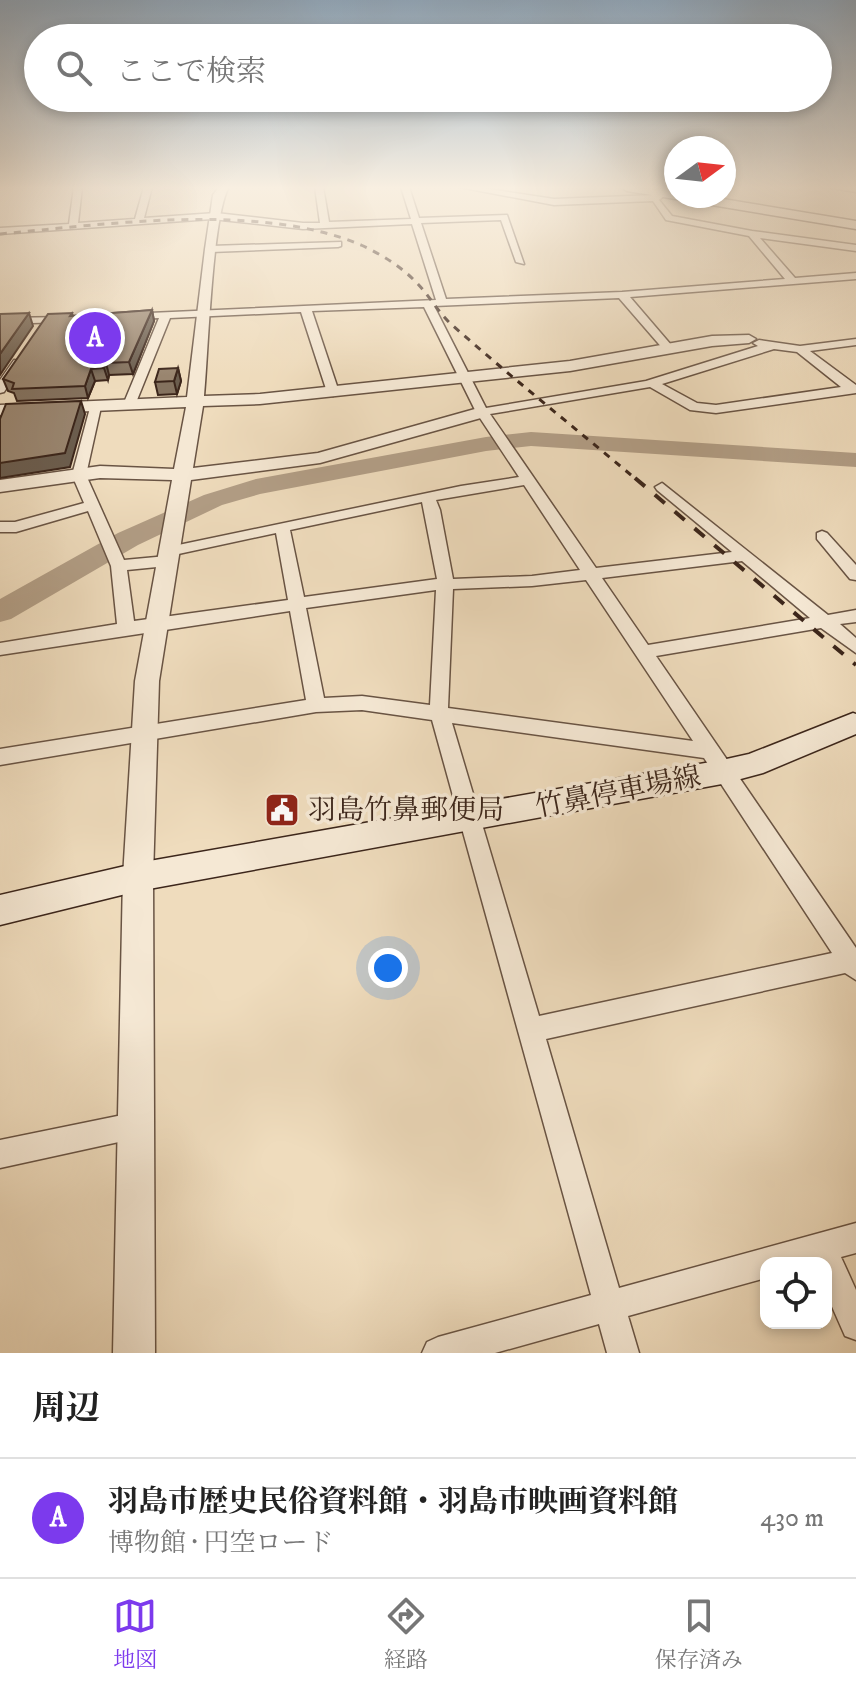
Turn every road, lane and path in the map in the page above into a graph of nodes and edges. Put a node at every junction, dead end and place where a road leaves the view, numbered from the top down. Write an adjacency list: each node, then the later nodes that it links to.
1 (211, 250): 12 (street)
2 (425, 250): 9 (street)
3 (517, 250): 5 (street)
4 (766, 250): 7 (street)
5 (521, 262)
6 (856, 276): 7 (street)
7 (792, 281): 8 (street)
8 (622, 295): 9 (street); 22 (street)
9 (442, 303): 10 (street)
10 (428, 304): 11 (street); 25 (street)
11 (306, 310): 12 (street); 29 (street)
12 (205, 313): 13 (street); 30 (street)
13 (166, 314): 14 (street); 31 (street)
14 (121, 316)
15 (77, 318): 16 (street)
16 (47, 319): 17 (street); 18 (street)
17 (0, 321)
18 (39, 331)
19 (749, 339): 21 (street); 22 (street)
20 (856, 342): 23 (street)
21 (771, 346): 23 (street); 26 (street)
22 (668, 348): 25 (street)
23 (800, 349): 28 (street)
24 (23, 354): 27 (street)
25 (463, 375): 29 (street); 34 (street)
26 (652, 383): 28 (street); 34 (street)
27 (0, 389)
28 (854, 389)
29 (333, 392): 30 (street)
30 (195, 402): 31 (street); 36 (street)
31 (129, 405): 32 (street)
32 (95, 407): 33 (street); 35 (street)
33 (0, 410)
34 (482, 412): 36 (street); 37 (street)
35 (79, 475): 36 (street); 38 (street); 41 (street)
36 (183, 475): 45 (street)
37 (527, 480): 40 (street); 48 (street)
38 (0, 486)
39 (662, 487): 47 (street)
40 (428, 499): 43 (street); 50 (street)
41 (90, 506): 42 (street); 46 (street)
42 (0, 527)
43 (282, 527): 45 (street); 51 (street)
44 (822, 536): 49 (street)
45 (170, 547): 46 (street); 54 (street)
46 (114, 555): 55 (street)
47 (744, 556): 48 (street); 53 (street)
48 (592, 574): 50 (street); 58 (street)
49 (856, 575)
50 (444, 584): 51 (street); 60 (street)
51 (297, 605): 54 (street); 59 (street)
52 (856, 616): 53 (street)
53 (822, 621): 56 (street); 58 (street)
54 (155, 627): 55 (street); 62 (street)
55 (126, 628): 57 (street)
56 (856, 647)
57 (0, 649)
58 (643, 652): 64 (street)
59 (316, 705): 60 (street); 62 (street)
60 (439, 711): 64 (street); 65 (street)
61 (853, 724): 64 (main road, 竹鼻停車場線)
62 (144, 734): 63 (street); 66 (street)
63 (0, 757)
64 (715, 761): 65 (main road, 竹鼻停車場線); 68 (street)
65 (470, 820): 66 (main road, 竹鼻停車場線); 69 (street)
66 (138, 877): 67 (main road, 竹鼻停車場線); 70 (street)
67 (0, 910)
68 (853, 964): 69 (street)
69 (530, 1030): 74 (street)
70 (137, 1125): 71 (street); 76 (street)
71 (0, 1154)
72 (856, 1238): 73 (street)
73 (821, 1247): 74 (street); 75 (street)
74 (609, 1304): 77 (street); 78 (street)
75 (856, 1325)
76 (134, 1353)
77 (438, 1353)
78 (623, 1353)

